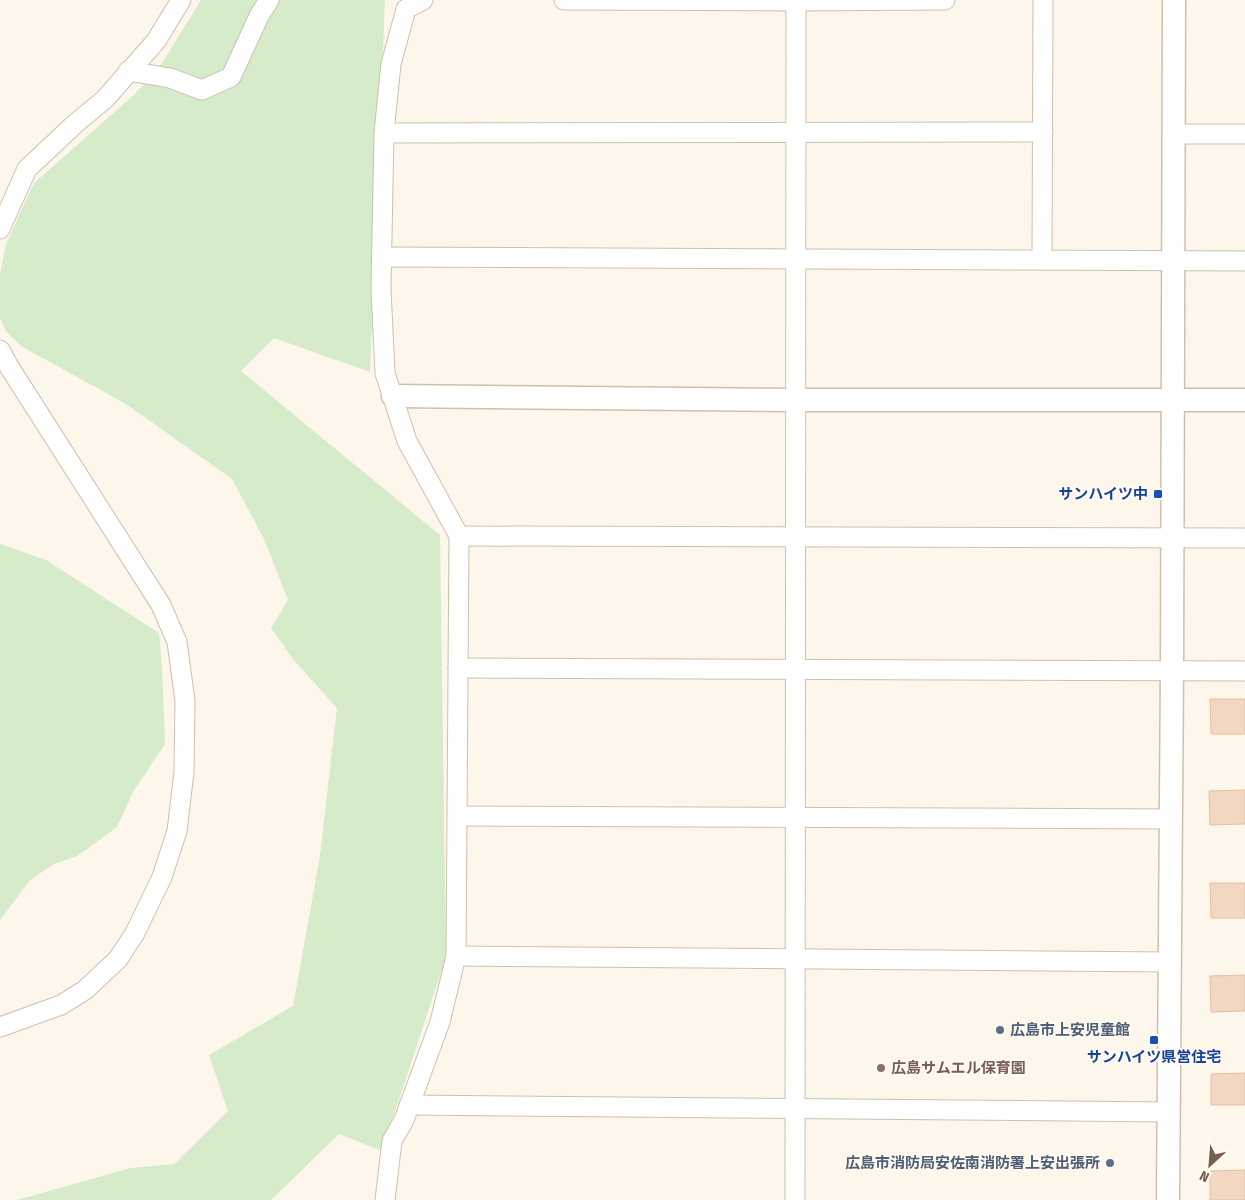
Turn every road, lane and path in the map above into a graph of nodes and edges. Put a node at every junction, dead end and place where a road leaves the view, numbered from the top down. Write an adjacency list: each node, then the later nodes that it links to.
1 (181, 0): 9 (street)
2 (269, 0): 9 (street)
3 (423, 0): 12 (street)
4 (564, 0): 5 (street)
5 (796, 0): 6 (street); 10 (street)
6 (945, 0)
7 (1043, 0): 11 (street)
8 (1174, 0): 13 (street)
9 (128, 71): 15 (street)
10 (796, 132): 11 (street); 12 (street); 17 (street)
11 (1043, 132): 18 (street)
12 (384, 133): 16 (street)
13 (1174, 134): 14 (street); 19 (street)
14 (1245, 134)
15 (0, 229)
16 (382, 257): 17 (street); 22 (street)
17 (796, 260): 18 (street); 23 (street)
18 (1042, 260): 19 (street)
19 (1174, 261): 20 (street); 24 (street)
20 (1245, 262)
21 (0, 350): 40 (street)
22 (393, 396): 23 (street); 26 (street)
23 (796, 400): 24 (street); 27 (street)
24 (1173, 400): 25 (street); 28 (street)
25 (1245, 400)
26 (458, 536): 27 (street); 30 (street)
27 (796, 537): 28 (street); 31 (street)
28 (1173, 538): 29 (street); 32 (street)
29 (1245, 538)
30 (458, 668): 31 (street); 34 (street)
31 (796, 669): 32 (street); 35 (street)
32 (1172, 671): 33 (street); 36 (street)
33 (1245, 671)
34 (457, 816): 35 (street); 37 (street)
35 (796, 818): 36 (street); 38 (street)
36 (1171, 819): 39 (street)
37 (456, 956): 38 (street); 41 (street)
38 (796, 959): 39 (street); 42 (street)
39 (1170, 962): 43 (street)
40 (0, 1027)
41 (409, 1105): 42 (street); 44 (street)
42 (795, 1108): 43 (street); 45 (street)
43 (1169, 1112): 46 (street)
44 (385, 1200)
45 (795, 1200)
46 (1168, 1200)

